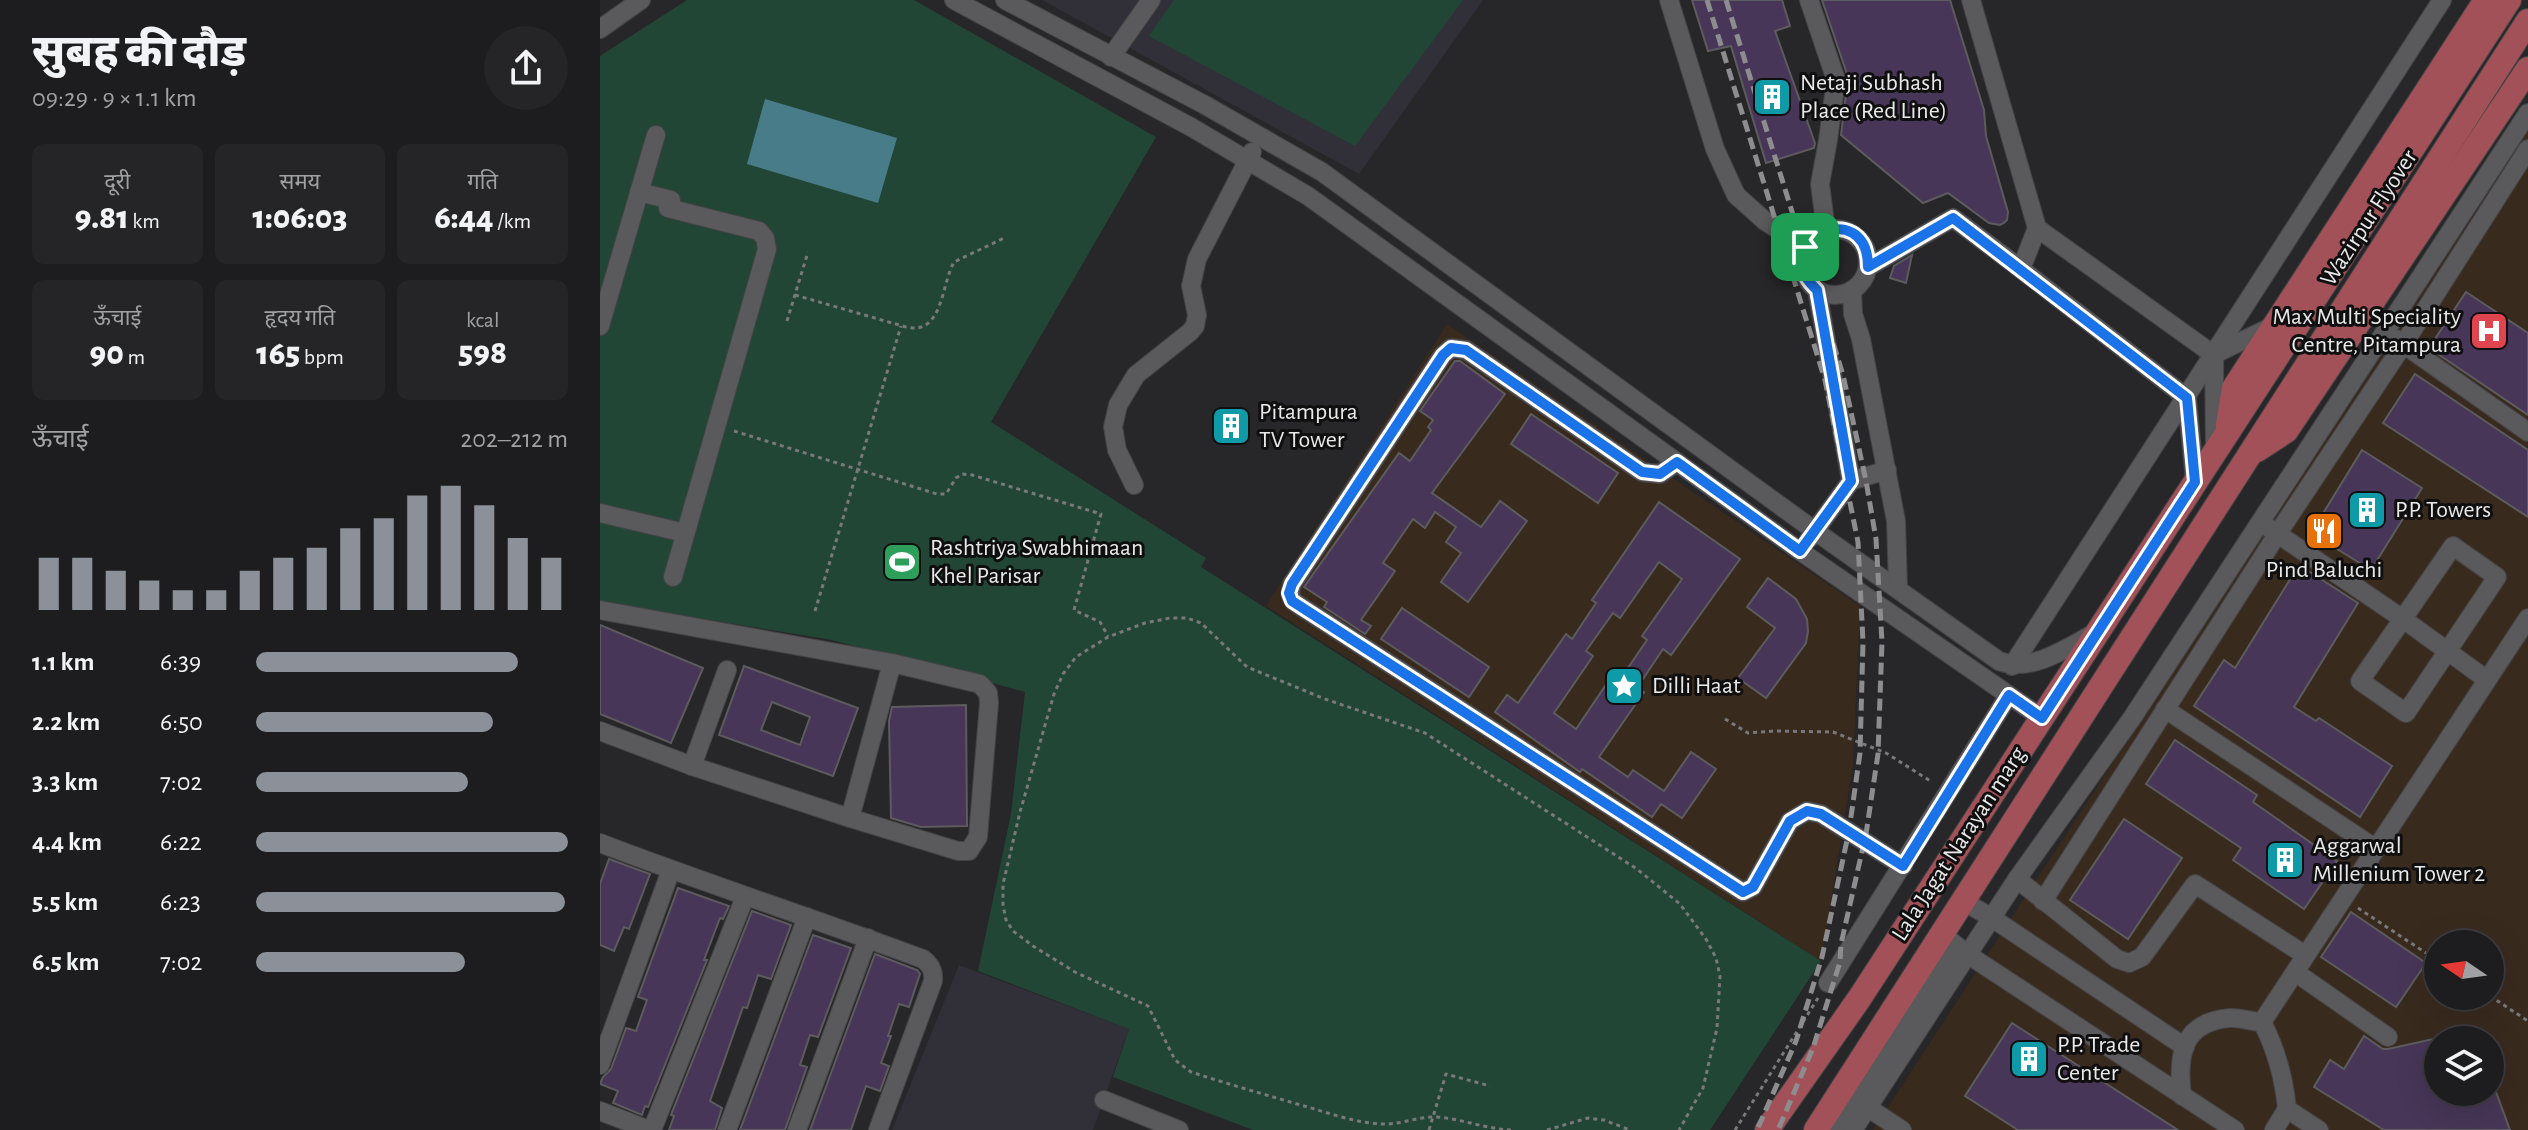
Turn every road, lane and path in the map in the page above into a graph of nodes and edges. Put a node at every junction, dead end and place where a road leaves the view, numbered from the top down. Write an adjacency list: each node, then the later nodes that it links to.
1 (641, 0): 12 (street)
2 (954, 0): 13 (street)
3 (1151, 0): 14 (street)
4 (1669, 0): 26 (street)
5 (1809, 0): 24 (street)
6 (1971, 0): 23 (street)
7 (2442, 0): 41 (street)
8 (2486, 0): 36 (main road)
9 (2509, 0): 45 (main road, Wazirpur Flyover)
10 (1021, 6): 13 (street); 14 (street)
11 (2528, 21): 46 (main road, Wazirpur Flyover)
12 (600, 29)
13 (1024, 38): 21 (street)
14 (1111, 57): 19 (street)
15 (2528, 69): 17 (main road)
16 (2528, 113): 17 (street)
17 (2514, 130): 39 (street); 46 (main road)
18 (656, 135): 22 (street)
19 (1261, 136): 21 (street); 28 (street)
20 (2528, 149): 40 (street)
21 (1247, 160): 31 (street); 52 (street)
22 (639, 192): 37 (street); 43 (street)
23 (2037, 228): 30 (street); 41 (street)
24 (1826, 230): 26 (street); 29 (street)
25 (1004, 238): 38 (path)
26 (1805, 247): 32 (street)
27 (808, 252): 34 (path)
28 (1451, 265): 31 (street); 55 (street)
29 (1868, 267): 30 (street); 33 (street)
30 (2021, 269): 42 (street)
31 (1436, 287): 47 (street)
32 (1817, 290): 33 (street); 50 (street)
33 (1852, 290): 49 (street)
34 (795, 295): 35 (path); 38 (path)
35 (787, 321)
36 (2275, 325): 41 (street); 45 (main road)
37 (600, 326)
38 (901, 326): 48 (path)
39 (2386, 332): 40 (street); 54 (street)
40 (2403, 345): 44 (street); 57 (street)
41 (2214, 355): 42 (street); 45 (street)
42 (2187, 398): 51 (street); 69 (street)
43 (715, 425): 48 (path); 56 (street)
44 (2528, 432)
45 (2221, 444): 51 (main road, Lala Jagat Narayan marg)
46 (2251, 454): 89 (main road, Lala Jagat Narayan marg)
47 (1677, 462): 58 (street); 84 (street)
48 (859, 469): 62 (path); 66 (path)
49 (1887, 470): 50 (street); 60 (street)
50 (1851, 481): 55 (street)
51 (2195, 482): 65 (main road, Lala Jagat Narayan marg)
52 (1134, 485)
53 (600, 513): 56 (street)
54 (2260, 522): 57 (street); 75 (street)
55 (1815, 531): 58 (street); 60 (street)
56 (685, 533): 59 (street)
57 (2278, 533): 64 (street); 73 (street)
58 (1800, 551): 72 (street)
59 (673, 577)
60 (1898, 588): 69 (street)
61 (600, 610): 68 (street)
62 (815, 611)
63 (2528, 618): 71 (street)
64 (2403, 619): 67 (street); 67 (street); 67 (street)
65 (2095, 633): 69 (street); 74 (main road, Lala Jagat Narayan marg)
66 (1108, 637): 112 (path); 122 (path)
67 (2447, 651): 71 (street)
68 (892, 663): 81 (street); 81 (street)
69 (2012, 666)
70 (727, 670): 79 (street)
71 (2486, 679): 83 (street)
72 (2009, 695): 74 (street); 80 (street)
73 (2165, 709): 78 (street); 83 (street)
74 (2042, 718): 124 (main road, Lala Jagat Narayan marg)
75 (2132, 718): 78 (street); 86 (street)
76 (1725, 719): 80 (path)
77 (600, 731): 79 (street)
78 (2151, 731): 90 (street)
79 (692, 766): 81 (street)
80 (1948, 793): 84 (street)
81 (850, 818)
82 (601, 845): 85 (street)
83 (2375, 848): 88 (street)
84 (1903, 866): 99 (street)
85 (671, 870): 87 (street); 105 (street)
86 (2017, 879): 90 (street); 92 (street)
87 (745, 897): 91 (street); 113 (street)
88 (2342, 897): 95 (path); 96 (street)
89 (1963, 901): 92 (street); 93 (main road, Lala Jagat Narayan marg)
90 (2043, 901): 96 (street)
91 (807, 917): 94 (street); 114 (street)
92 (1992, 918): 97 (street); 104 (street)
93 (1942, 934): 97 (street); 125 (main road, Lala Jagat Narayan marg)
94 (868, 938): 115 (street); 116 (street)
95 (2424, 952)
96 (2305, 955): 98 (street)
97 (1965, 958): 107 (street); 109 (street); 126 (street)
98 (2295, 972): 102 (street); 103 (street)
99 (1828, 983): 123 (path)
100 (2504, 1005): 101 (path)
101 (2528, 1021)
102 (2262, 1022): 104 (street); 110 (street)
103 (2388, 1037)
104 (2185, 1047): 107 (street)
105 (600, 1065)
106 (1490, 1086): 112 (path)
107 (2182, 1096): 129 (street)
108 (1104, 1100): 117 (street)
109 (1867, 1107): 127 (street); 128 (street)
110 (2287, 1109): 130 (street); 131 (street)
111 (600, 1111): 113 (street)
112 (1434, 1117): 118 (path); 119 (path)
113 (650, 1130)
114 (727, 1130)
115 (797, 1130)
116 (878, 1130)
117 (1179, 1130)
118 (1429, 1130)
119 (1511, 1130)
120 (1547, 1130): 121 (path)
121 (1630, 1130)
122 (1679, 1130)
123 (1735, 1130)
124 (1767, 1130)
125 (1816, 1130)
126 (1833, 1130)
127 (1853, 1130)
128 (1902, 1130)
129 (2235, 1130)
130 (2274, 1130)
131 (2319, 1130)

